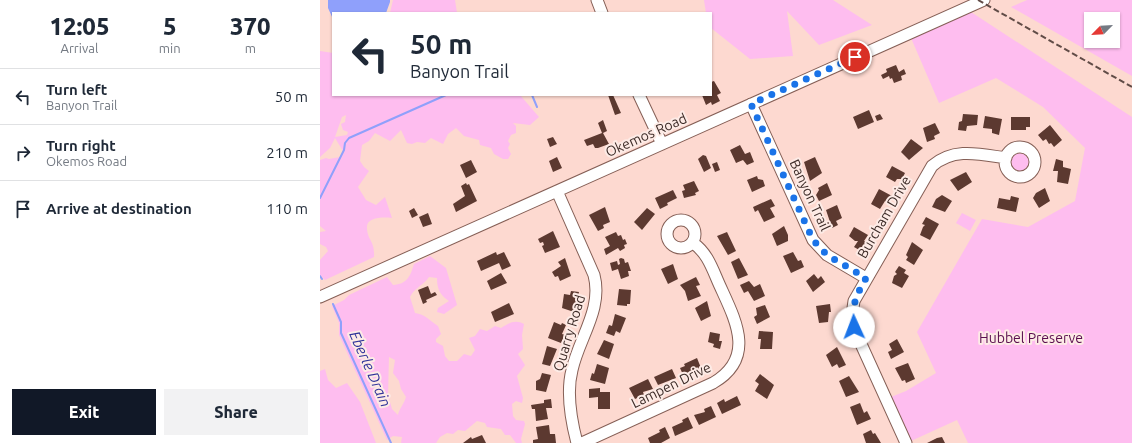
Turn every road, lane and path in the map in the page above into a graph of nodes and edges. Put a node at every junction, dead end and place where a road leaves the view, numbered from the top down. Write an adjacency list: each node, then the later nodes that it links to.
1 (597, 0): 3 (street)
2 (984, 0): 5 (street, Okemos Road)
3 (602, 12)
4 (639, 96): 6 (street)
5 (751, 104): 6 (street, Okemos Road); 10 (street, Banyon Trail)
6 (662, 144): 8 (street, Okemos Road)
7 (1006, 158): 10 (street, Burcham Drive)
8 (557, 191): 11 (street, Okemos Road); 12 (street, Quarry Road)
9 (693, 242): 13 (street, Lampen Drive)
10 (866, 278): 14 (street, Burcham Drive)
11 (320, 297)
12 (577, 443)
13 (582, 443)
14 (906, 443)

